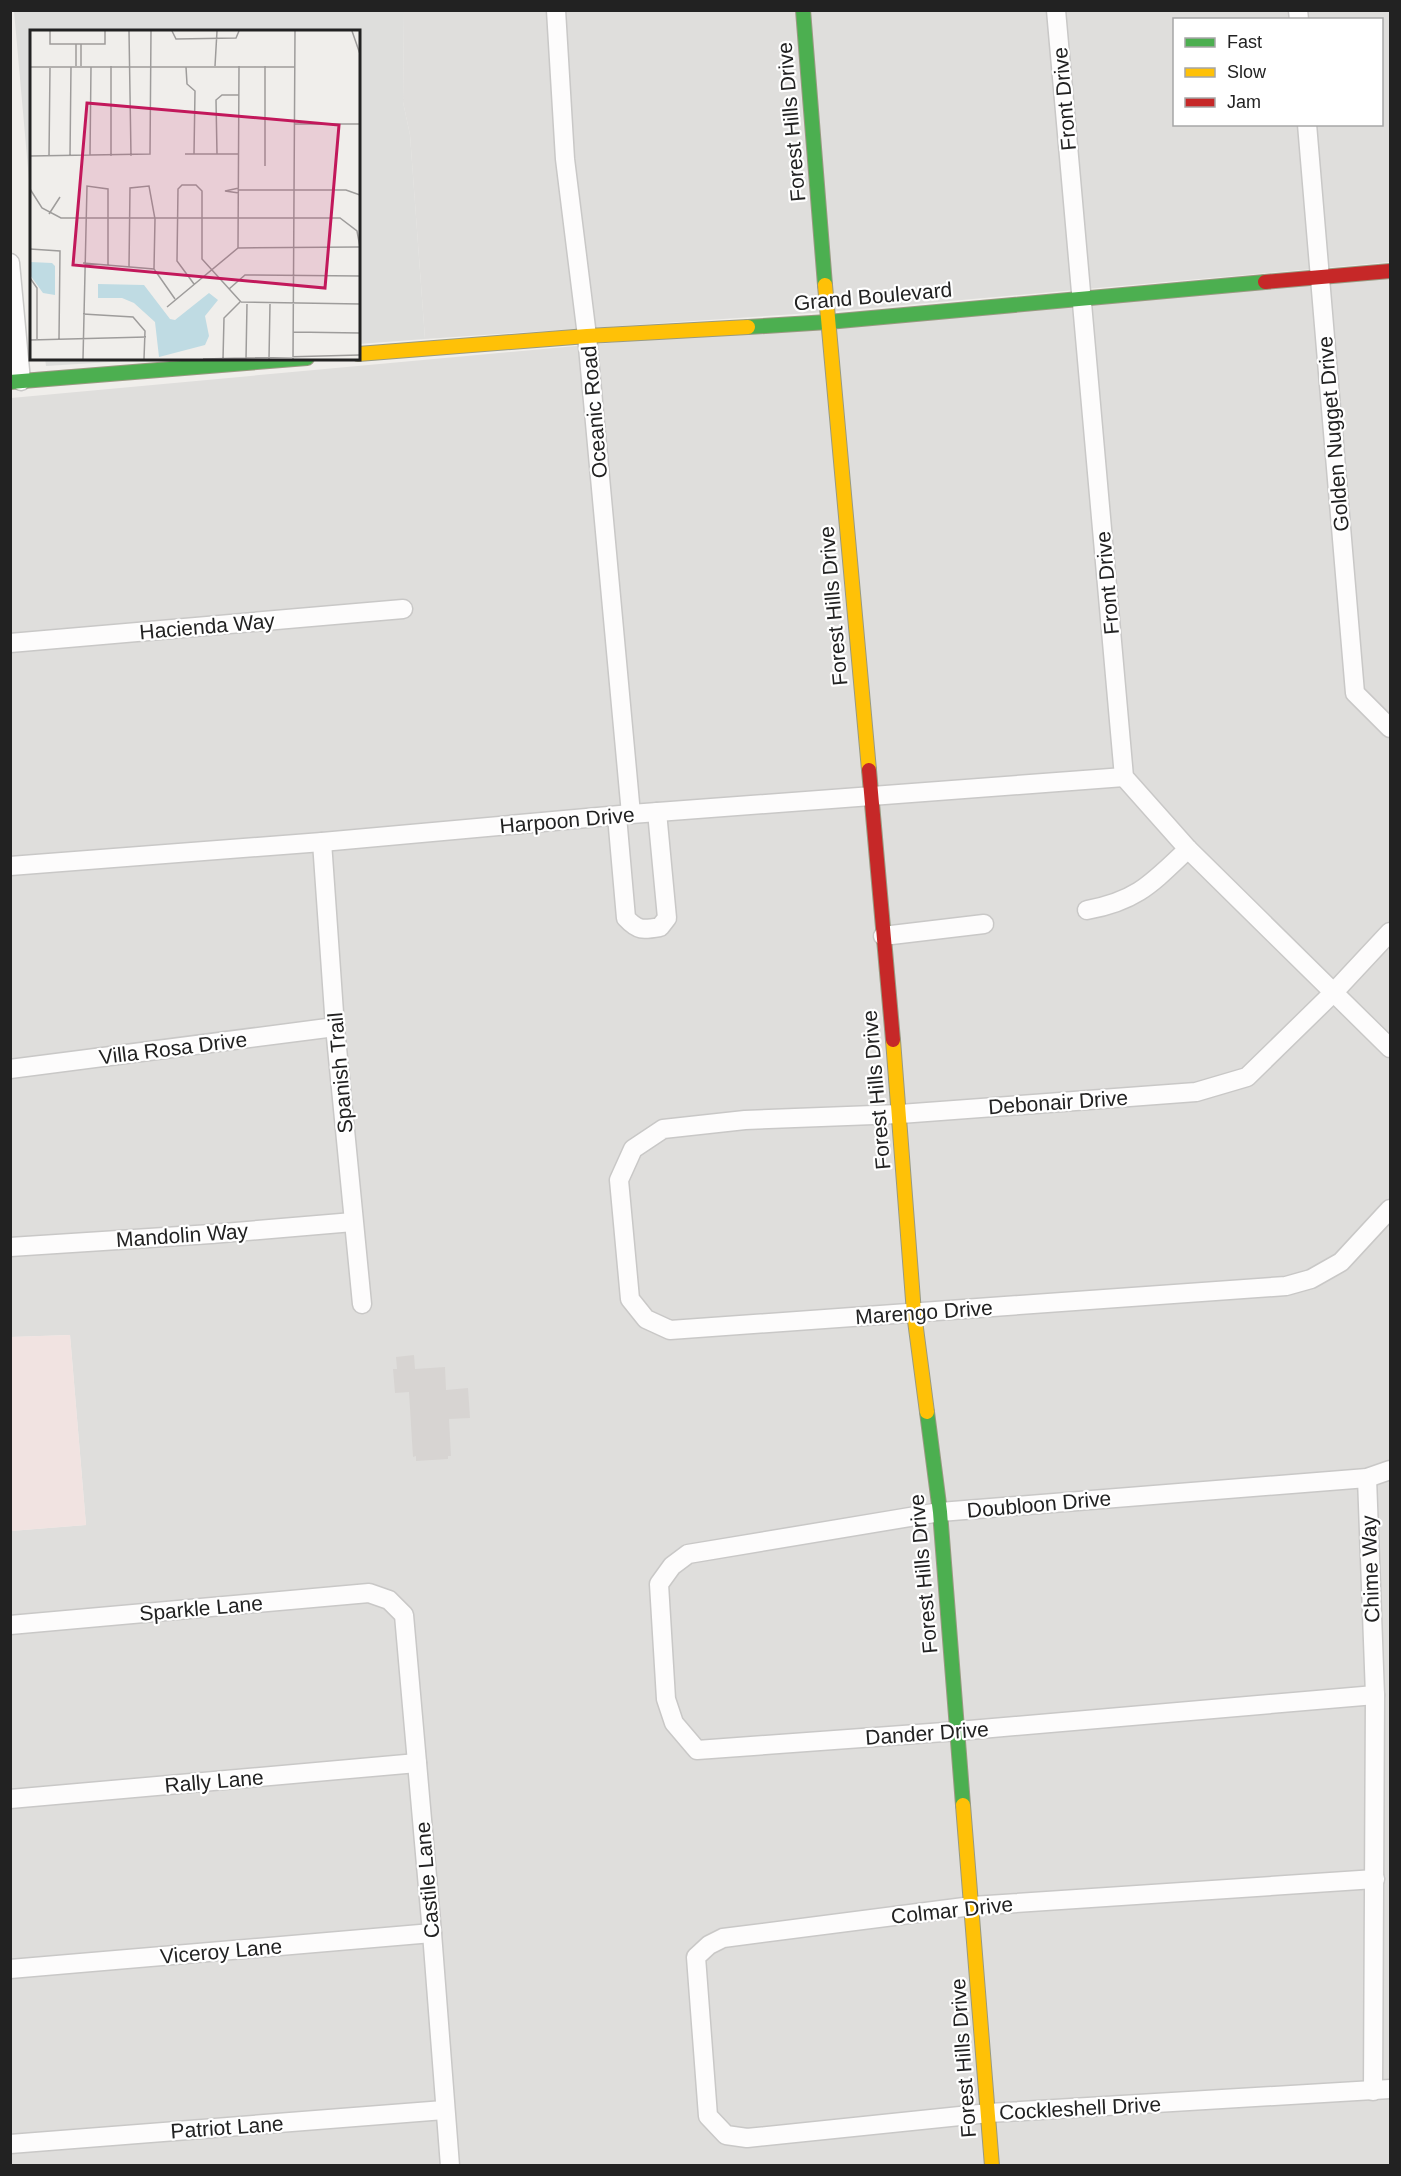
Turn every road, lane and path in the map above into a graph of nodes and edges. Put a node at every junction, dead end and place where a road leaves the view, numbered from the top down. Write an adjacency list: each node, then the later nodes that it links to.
1 (556, 10): 10 (street, Oceanic Road)
2 (803, 10): 9 (street, Forest Hills Drive)
3 (1056, 10): 8 (street, Front Drive)
4 (1307, 126): 7 (street, Golden Nugget Drive)
5 (10, 263): 13 (street)
6 (1390, 271): 7 (street, Grand Boulevard)
7 (1320, 277): 8 (street, Grand Boulevard); 16 (street, Golden Nugget Drive)
8 (1082, 299): 9 (street, Grand Boulevard); 17 (street, Front Drive)
9 (828, 322): 10 (street, Grand Boulevard); 18 (street, Forest Hills Drive)
10 (587, 336): 11 (street, Grand Boulevard); 20 (street, Oceanic Road)
11 (360, 354)
12 (282, 360): 13 (street)
13 (16, 381)
14 (403, 609): 15 (street, Hacienda Way)
15 (10, 643)
16 (1390, 728)
17 (1124, 777): 18 (street, Harpoon Drive); 22 (street)
18 (872, 797): 19 (street, Harpoon Drive); 27 (street, Forest Hills Drive)
19 (657, 812): 20 (street, Harpoon Drive); 20 (street, Oceanic Road)
20 (624, 815): 21 (street, Harpoon Drive)
21 (322, 842): 23 (street, Harpoon Drive); 29 (street, Spanish Trail)
22 (1188, 849): 24 (street); 28 (street)
23 (10, 866)
24 (1087, 910)
25 (984, 924): 27 (street)
26 (1390, 932): 28 (street, Debonair Drive)
27 (883, 936): 32 (street, Forest Hills Drive)
28 (1334, 992): 30 (street); 32 (street, Debonair Drive)
29 (335, 1027): 31 (street, Villa Rosa Drive); 35 (street, Spanish Trail)
30 (1390, 1048)
31 (10, 1069)
32 (900, 1114): 33 (street, Debonair Drive); 38 (street, Forest Hills Drive)
33 (663, 1129): 38 (street, Marengo Drive)
34 (1390, 1209): 38 (street, Marengo Drive)
35 (353, 1222): 36 (street, Mandolin Way); 37 (street, Spanish Trail)
36 (10, 1247)
37 (362, 1304)
38 (914, 1313): 41 (street, Forest Hills Drive)
39 (1390, 1470): 40 (street, Doubloon Drive)
40 (1367, 1478): 41 (street, Doubloon Drive); 45 (street, Chime Way)
41 (940, 1512): 42 (street, Doubloon Drive); 46 (street, Forest Hills Drive)
42 (688, 1554): 46 (street, Dander Drive)
43 (389, 1600): 44 (street, Sparkle Lane); 47 (street, Castile Lane)
44 (10, 1625)
45 (1375, 1695): 46 (street, Dander Drive); 49 (street, Chime Way)
46 (958, 1731): 50 (street, Forest Hills Drive)
47 (417, 1763): 48 (street, Rally Lane); 51 (street, Castile Lane)
48 (10, 1799)
49 (1375, 1879): 50 (street, Colmar Drive); 53 (street, Chime Way)
50 (972, 1906): 55 (street, Forest Hills Drive); 56 (street, Colmar Drive)
51 (432, 1933): 52 (street, Viceroy Lane); 54 (street, Castile Lane)
52 (10, 1969)
53 (1382, 2090): 55 (street, Cockleshell Drive)
54 (444, 2110): 57 (street, Patriot Lane); 58 (street, Castile Lane)
55 (989, 2113): 56 (street, Cockleshell Drive); 59 (street, Forest Hills Drive)
56 (708, 2116)
57 (10, 2144)
58 (450, 2166)
59 (992, 2166)

